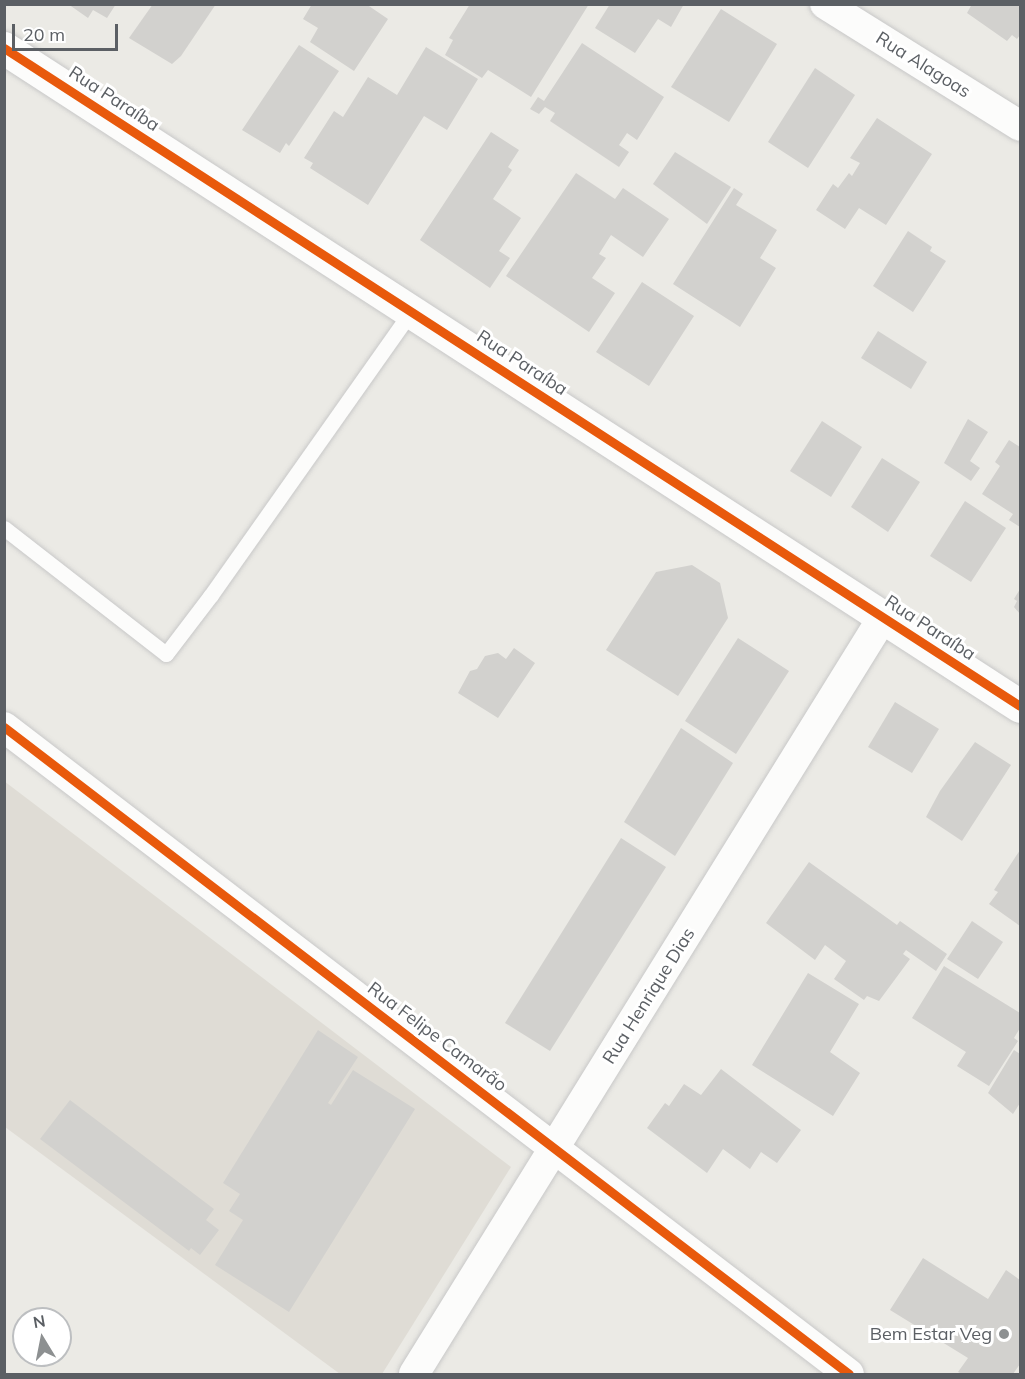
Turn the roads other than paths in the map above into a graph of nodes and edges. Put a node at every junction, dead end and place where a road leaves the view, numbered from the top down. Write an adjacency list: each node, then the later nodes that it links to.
1 (825, 4): 3 (street, Rua Alagoas)
2 (4, 48): 4 (street, Rua Paraíba)
3 (1020, 126)
4 (411, 311): 5 (lane); 6 (street, Rua Paraíba)
5 (4, 528)
6 (883, 617): 7 (street, Rua Paraíba); 9 (street, Rua Henrique Dias)
7 (1020, 706)
8 (4, 727): 9 (street, Rua Felipe Camarão)
9 (554, 1148): 10 (street, Rua Henrique Dias); 11 (street, Rua Felipe Camarão)
10 (414, 1374)
11 (849, 1374)

